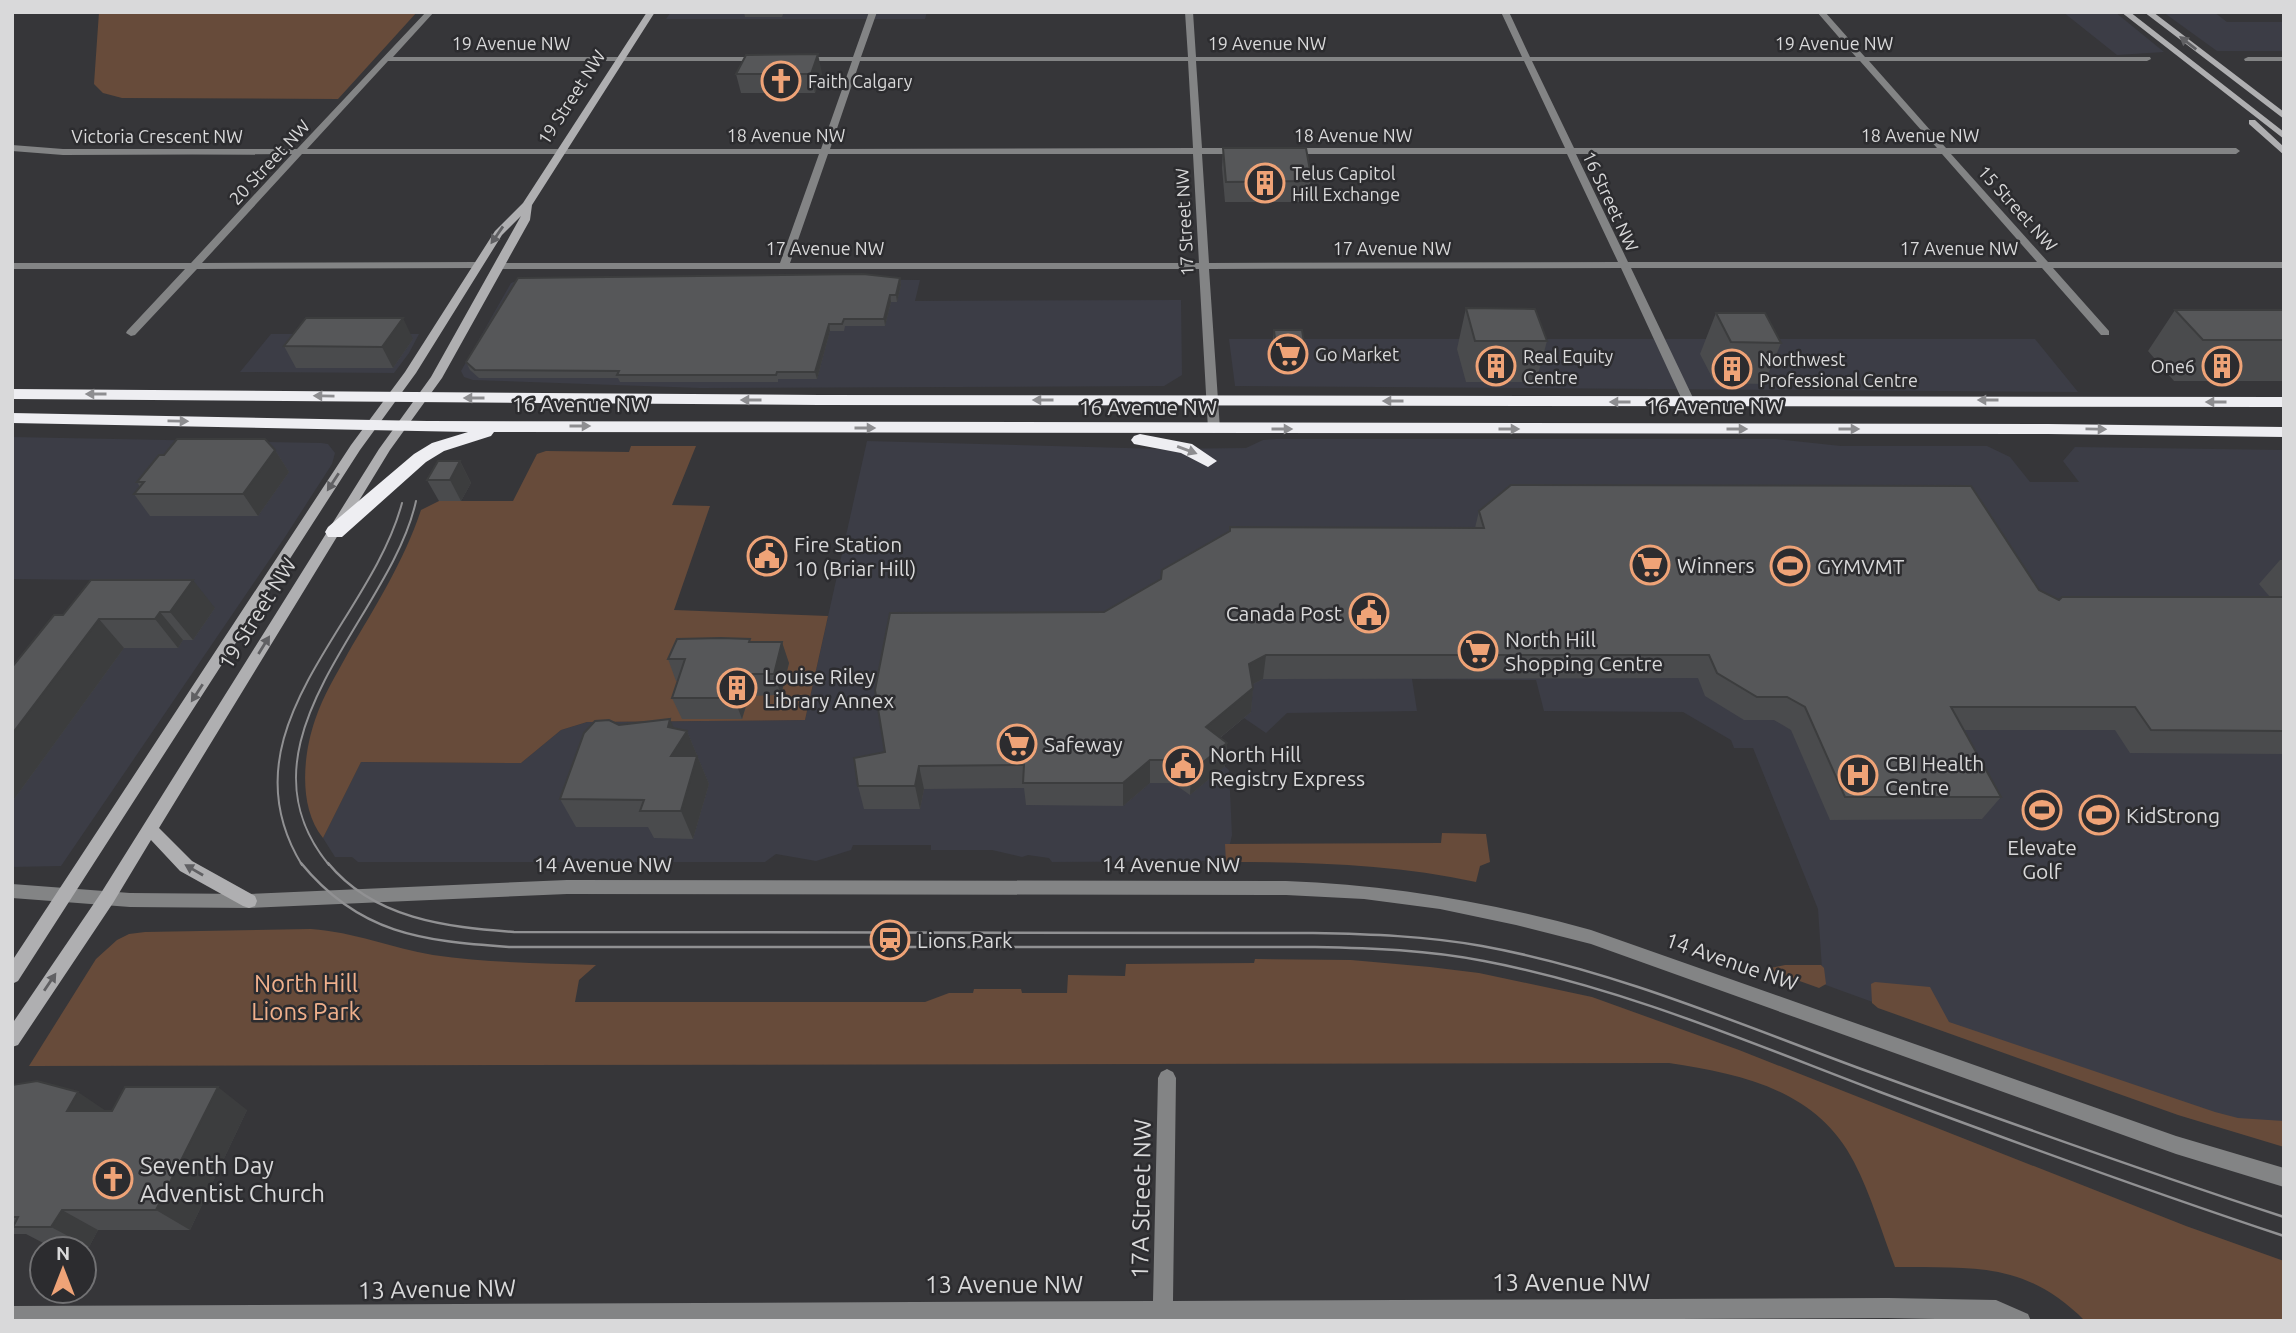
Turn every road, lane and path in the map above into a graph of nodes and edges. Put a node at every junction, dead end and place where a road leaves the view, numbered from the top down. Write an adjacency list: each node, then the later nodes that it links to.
1 (430, 12): 9 (street, 20 Street NW)
2 (651, 12): 10 (street, 19 Street NW)
3 (873, 12): 13 (street)
4 (1189, 12): 14 (street, 17 Street NW)
5 (1505, 12): 15 (street, 16 Street NW)
6 (1821, 12): 16 (street, 15 Street NW)
7 (2125, 12): 20 (street)
8 (2148, 12): 21 (street, one-way to 8)
9 (387, 59): 10 (street, 19 Avenue NW); 27 (street, 20 Street NW)
10 (620, 59): 11 (street, 19 Avenue NW); 28 (street, 19 Street NW)
11 (775, 59)
12 (788, 59): 13 (street, 19 Avenue NW)
13 (856, 59): 14 (street, 19 Avenue NW); 29 (street)
14 (1192, 59): 15 (street, 19 Avenue NW); 30 (street, 17 Street NW)
15 (1528, 59): 16 (street, 19 Avenue NW); 26 (street, 16 Street NW)
16 (1863, 59): 17 (street, 19 Avenue NW); 33 (street, 15 Street NW)
17 (2147, 59)
18 (2248, 59): 19 (street)
19 (2284, 59)
20 (2203, 74): 24 (street); 35 (street)
21 (2228, 74): 22 (street); 23 (street)
22 (2284, 109)
23 (2284, 117)
24 (2284, 136)
25 (12, 148): 27 (street, Victoria Crescent NW)
26 (1570, 150): 32 (street, 18 Avenue NW); 33 (street, 18 Avenue NW); 40 (street, 16 Street NW)
27 (301, 151): 28 (street, 18 Avenue NW); 44 (street, 20 Street NW)
28 (562, 151): 29 (street, 18 Avenue NW); 36 (street, 19 Street NW)
29 (824, 151): 30 (street, 18 Avenue NW); 38 (street)
30 (1198, 151): 31 (street, 18 Avenue NW); 39 (street, 17 Street NW)
31 (1255, 151)
32 (1282, 151)
33 (1944, 151): 34 (street, 18 Avenue NW); 41 (street, 15 Street NW)
34 (2236, 151)
35 (2284, 152)
36 (527, 205): 37 (street, 19 Street NW, one-way to 37); 45 (street, 19 Street NW)
37 (477, 265): 44 (street); 49 (street, 19 Street NW)
38 (784, 265): 39 (street, 17 Avenue NW); 45 (street, 17 Avenue NW)
39 (1205, 265): 40 (street, 17 Avenue NW); 51 (street, 17 Street NW)
40 (1623, 265): 41 (street, 17 Avenue NW); 52 (street, 16 Street NW)
41 (2045, 265): 42 (street, 17 Avenue NW); 47 (street, 15 Street NW)
42 (2284, 265)
43 (12, 266): 44 (street)
44 (194, 266): 46 (street, 20 Street NW)
45 (501, 266): 50 (street, 19 Street NW)
46 (131, 333)
47 (2105, 333)
48 (12, 394): 49 (highway, 16 Avenue NW, one-way to 48)
49 (392, 397): 50 (highway, 16 Avenue NW); 55 (street, 19 Street NW)
50 (422, 397): 51 (highway, 16 Avenue NW, one-way to 50); 56 (street, 19 Street NW)
51 (1212, 401): 52 (highway, 16 Avenue NW, one-way to 51); 59 (street, 17 Street NW)
52 (1689, 402): 53 (highway, 16 Avenue NW, one-way to 52)
53 (2284, 402)
54 (12, 418): 55 (highway, 16 Avenue NW, one-way to 55)
55 (371, 425): 56 (highway, 16 Avenue NW); 65 (street, 19 Street NW, one-way to 65)
56 (401, 425): 57 (highway, 16 Avenue NW); 62 (street, 19 Street NW)
57 (512, 426): 58 (highway, 16 Avenue NW, one-way to 58); 62 (highway)
58 (1072, 429): 59 (highway, 16 Avenue NW); 61 (highway, one-way to 61)
59 (1214, 429): 60 (highway, 16 Avenue NW, one-way to 60)
60 (2284, 432)
61 (1208, 461)
62 (335, 532): 63 (street, 19 Street NW, one-way to 62)
63 (149, 828): 66 (street, 19 Street NW); 67 (street, one-way to 63)
64 (12, 891): 65 (street, 14 Avenue NW)
65 (67, 894): 66 (street, 14 Avenue NW); 68 (street, 19 Street NW)
66 (107, 898): 67 (street, 14 Avenue NW); 69 (street, 19 Street NW, one-way to 66)
67 (249, 901): 71 (street, 14 Avenue NW)
68 (12, 976)
69 (12, 1039)
70 (1167, 1078): 73 (street, 17A Street NW)
71 (2284, 1178)
72 (12, 1316): 74 (street, 13 Avenue NW)
73 (1163, 1316): 74 (street, 13 Avenue NW); 75 (street, 13 Avenue NW)
74 (301, 1318)
75 (2021, 1321)

